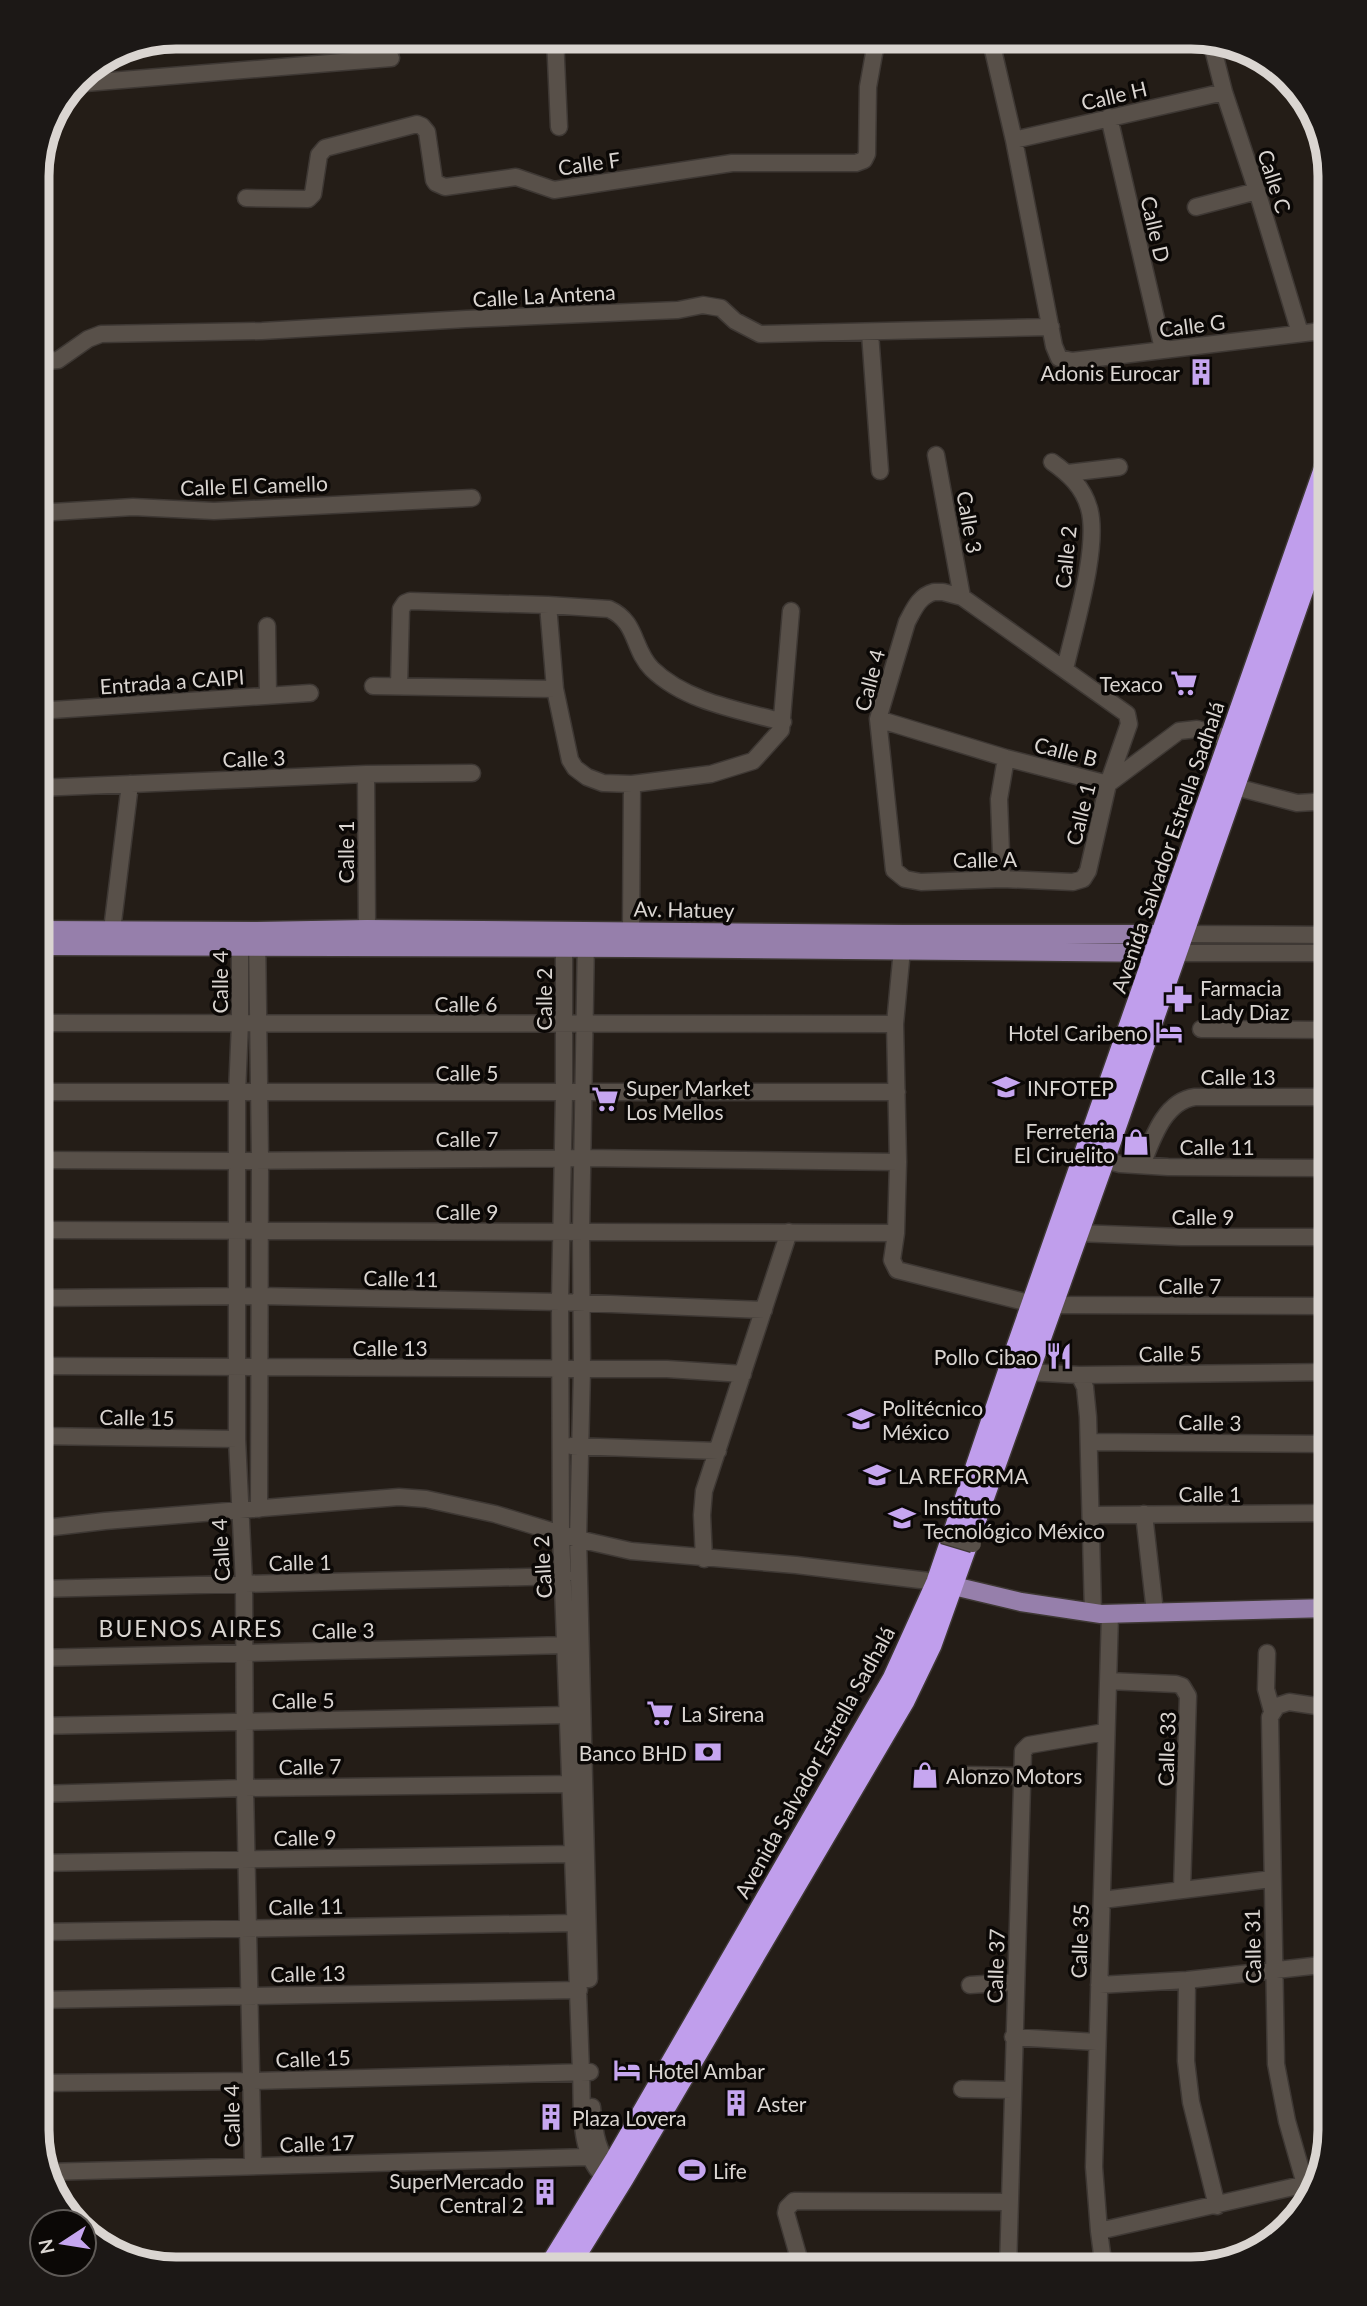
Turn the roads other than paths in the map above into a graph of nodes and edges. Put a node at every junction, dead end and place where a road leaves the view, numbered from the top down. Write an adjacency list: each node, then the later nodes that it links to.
1 (556, 49): 9 (street)
2 (875, 49): 12 (street, Calle F)
3 (993, 49): 10 (street)
4 (1213, 51): 7 (street, Calle C)
5 (391, 58): 6 (street)
6 (89, 83)
7 (1224, 92): 8 (street, Calle H); 11 (street, Calle C)
8 (1109, 117): 10 (street, Calle H); 18 (street, Calle D)
9 (559, 127)
10 (1014, 140): 14 (street)
11 (1257, 191): 13 (street); 17 (street, Calle C)
12 (246, 198)
13 (1196, 207)
14 (1051, 327): 16 (street, Calle La Antena); 18 (street, Calle G)
15 (1318, 331): 17 (street, Calle G)
16 (870, 332): 19 (street, Calle La Antena); 23 (street)
17 (1300, 333): 18 (street, Calle G)
18 (1163, 349)
19 (49, 361)
20 (936, 455): 29 (street, Calle 3)
21 (1052, 462): 24 (street, Calle 2)
22 (1119, 467): 24 (street)
23 (880, 471)
24 (1068, 473): 33 (street, Calle 2)
25 (472, 498): 27 (street, Calle El Camello)
26 (1318, 506): 42 (highway, Avenida Salvador Estrella Sadhalá)
27 (49, 512)
28 (1318, 543): 49 (highway, Avenida Salvador Estrella Sadhalá)
29 (962, 597): 33 (street); 40 (street, Calle 4)
30 (548, 605): 35 (street); 36 (street); 41 (street)
31 (791, 611): 41 (street)
32 (267, 626): 38 (street)
33 (1065, 669): 48 (street, Calle 1)
34 (373, 686): 35 (street)
35 (400, 686): 36 (street)
36 (555, 689): 47 (street)
37 (310, 693): 38 (street, Entrada a CAIPI)
38 (268, 695): 39 (street, Entrada a CAIPI)
39 (49, 710)
40 (878, 719): 43 (street, Calle B); 52 (street, Calle 4)
41 (783, 722): 47 (street)
42 (1230, 739): 48 (street, Calle B); 49 (highway, Avenida Salvador Estrella Sadhalá)
43 (1006, 758): 48 (street, Calle B); 53 (street)
44 (472, 773): 45 (street, Calle 3)
45 (366, 774): 46 (street, Calle 3); 55 (street, Calle 1)
46 (130, 784): 50 (street, Calle 3); 57 (street)
47 (632, 784): 58 (street)
48 (1108, 784): 54 (street, Calle 1)
49 (1224, 784): 51 (street); 64 (highway, Avenida Salvador Estrella Sadhalá)
50 (49, 787)
51 (1318, 802)
52 (892, 866): 53 (street, Calle A)
53 (1002, 879): 54 (street, Calle A)
54 (1083, 879)
55 (367, 929): 60 (main road, Av. Hatuey); 61 (main road, Av. Hatuey)
56 (49, 930): 57 (main road, Av. Hatuey)
57 (112, 930): 60 (main road, Av. Hatuey)
58 (631, 931): 62 (main road, Av. Hatuey); 63 (main road, Av. Hatuey)
59 (1318, 936): 64 (street, Av. Hatuey)
60 (248, 939): 61 (main road, Av. Hatuey); 65 (main road, Av. Hatuey); 68 (street, Calle 4); 69 (street, Calle 4)
61 (564, 940): 62 (main road, Av. Hatuey); 70 (street, Calle 2)
62 (586, 940): 63 (main road, Av. Hatuey); 71 (street, Calle 2)
63 (902, 942): 64 (main road, Av. Hatuey); 72 (street)
64 (1169, 944): 66 (street, Av. Hatuey); 86 (highway, Avenida Salvador Estrella Sadhalá); 105 (highway, Avenida Salvador Estrella Sadhalá)
65 (49, 946)
66 (1318, 952)
67 (49, 1023): 68 (street, Calle 6)
68 (240, 1023): 69 (street, Calle 6); 77 (street, Calle 4)
69 (259, 1024): 70 (street, Calle 6); 78 (street, Calle 4)
70 (564, 1024): 71 (street, Calle 6); 79 (street, Calle 2)
71 (584, 1024): 72 (street, Calle 6); 80 (street, Calle 2)
72 (895, 1024): 76 (street)
73 (1201, 1030): 74 (street)
74 (1318, 1030)
75 (49, 1092): 77 (street, Calle 5)
76 (897, 1092): 80 (street, Calle 5); 88 (street)
77 (237, 1093): 78 (street, Calle 5); 87 (street, Calle 4)
78 (260, 1093): 79 (street, Calle 5); 85 (street, Calle 4)
79 (564, 1093): 80 (street, Calle 5); 82 (street, Calle 2)
80 (584, 1093): 83 (street, Calle 2)
81 (1318, 1097): 89 (street, Calle 13)
82 (562, 1158): 83 (street, Calle 7); 85 (street, Calle 7); 94 (street, Calle 2)
83 (583, 1158): 88 (street, Calle 7); 96 (street, Calle 2)
84 (49, 1160): 87 (street, Calle 7)
85 (260, 1160): 87 (street, Calle 7); 93 (street, Calle 4)
86 (1104, 1160): 89 (street, Calle 11); 98 (highway, Avenida Salvador Estrella Sadhalá)
87 (238, 1161): 92 (street, Calle 4)
88 (898, 1163): 97 (street)
89 (1142, 1165): 90 (street, Calle 11)
90 (1318, 1168)
91 (49, 1230): 92 (street, Calle 9)
92 (237, 1232): 93 (street, Calle 9); 101 (street, Calle 4)
93 (259, 1232): 94 (street, Calle 9); 100 (street, Calle 4)
94 (560, 1232): 96 (street, Calle 9); 103 (street, Calle 2)
95 (789, 1232): 96 (street, Calle 9); 97 (street, Calle 9); 107 (street)
96 (581, 1233): 104 (street, Calle 2)
97 (896, 1233): 105 (street)
98 (1076, 1234): 99 (street, Calle 9); 105 (highway, Avenida Salvador Estrella Sadhalá)
99 (1318, 1237)
100 (259, 1296): 101 (street, Calle 11); 103 (street, Calle 11); 110 (street, Calle 4)
101 (237, 1297): 102 (street, Calle 11); 109 (street, Calle 4)
102 (49, 1298)
103 (560, 1302): 104 (street, Calle 11); 111 (street, Calle 2)
104 (581, 1303): 107 (street, Calle 11); 112 (street, Calle 2)
105 (1042, 1305): 106 (street, Calle 7); 113 (highway, Avenida Salvador Estrella Sadhalá)
106 (1318, 1306)
107 (764, 1310): 115 (street)
108 (49, 1366): 109 (street, Calle 13)
109 (238, 1367): 110 (street, Calle 13); 118 (street, Calle 4)
110 (258, 1368): 111 (street, Calle 13); 124 (street, Calle 4)
111 (561, 1369): 112 (street, Calle 13); 121 (street, Calle 2)
112 (582, 1369): 115 (street, Calle 13); 122 (street, Calle 2)
113 (1019, 1370): 116 (street, Calle 5); 137 (highway, Avenida Salvador Estrella Sadhalá)
114 (1318, 1372): 116 (street, Calle 5)
115 (743, 1374): 123 (street)
116 (1079, 1375): 119 (street, Calle 35)
117 (49, 1436): 118 (street, Calle 15)
118 (237, 1439): 125 (street, Calle 4)
119 (1089, 1442): 120 (street, Calle 3); 128 (street, Calle 35)
120 (1318, 1444)
121 (561, 1445): 122 (street); 130 (street, Calle 2)
122 (581, 1446): 123 (street); 132 (street, Calle 2)
123 (718, 1451): 134 (street)
124 (258, 1509): 125 (street); 130 (street)
125 (239, 1511): 129 (street); 136 (street, Calle 4)
126 (1318, 1513): 127 (street, Calle 1)
127 (1144, 1514): 128 (street, Calle 1); 141 (street)
128 (1091, 1515): 142 (street, Calle 35)
129 (49, 1528)
130 (561, 1533): 132 (street); 135 (street, Calle 2)
131 (943, 1535): 133 (street, bridge)
132 (578, 1539): 134 (street); 139 (street, Calle 2)
133 (973, 1544)
134 (704, 1559): 137 (street)
135 (564, 1576): 136 (street, Calle 1); 139 (street, Calle 2)
136 (244, 1584): 138 (street, Calle 1); 144 (street, Calle 4)
137 (946, 1584): 142 (main road); 187 (highway, Avenida Salvador Estrella Sadhalá)
138 (49, 1589)
139 (573, 1607): 143 (street, Calle 2); 156 (street, Calle 2)
140 (1318, 1608): 141 (main road)
141 (1155, 1612): 142 (main road)
142 (1101, 1614): 147 (street, Calle 35)
143 (567, 1646): 144 (street, Calle 3); 150 (street, Calle 2)
144 (245, 1653): 146 (street, Calle 3); 151 (street, Calle 4)
145 (1267, 1653): 149 (street, Calle 31)
146 (49, 1658)
147 (1108, 1681): 153 (street, Calle 35); 163 (street, Calle 33)
148 (1318, 1706): 149 (street)
149 (1274, 1708): 162 (street, Calle 31)
150 (569, 1715): 151 (street, Calle 5); 156 (street, Calle 2)
151 (246, 1722): 152 (street, Calle 5); 157 (street, Calle 4)
152 (49, 1726)
153 (1105, 1732): 155 (street, Calle 37); 164 (street, Calle 35)
154 (967, 1775): 155 (street)
155 (1022, 1776): 171 (street, Calle 37)
156 (578, 1784): 157 (street, Calle 7); 159 (street, Calle 2); 179 (street, Calle 2)
157 (245, 1788): 158 (street, Calle 7); 160 (street, Calle 4)
158 (49, 1794)
159 (574, 1854): 160 (street, Calle 9); 165 (street, Calle 2)
160 (247, 1859): 161 (street, Calle 9); 166 (street, Calle 4)
161 (49, 1863)
162 (1272, 1879): 163 (street); 169 (street, Calle 31)
163 (1182, 1890): 164 (street)
164 (1102, 1900): 173 (street, Calle 35)
165 (577, 1923): 166 (street, Calle 11); 174 (street, Calle 2)
166 (248, 1928): 167 (street, Calle 11); 175 (street, Calle 4)
167 (49, 1932)
168 (1318, 1965): 169 (street)
169 (1273, 1970): 170 (street); 188 (street, Calle 31)
170 (1187, 1980): 173 (street); 191 (street)
171 (1015, 1982): 172 (street); 177 (street, Calle 37)
172 (970, 1985)
173 (1099, 1986): 178 (street, Calle 35)
174 (579, 1990): 175 (street, Calle 13); 179 (street, Calle 2)
175 (250, 1994): 176 (street, Calle 13); 180 (street, Calle 4)
176 (49, 2000)
177 (1013, 2036): 178 (street); 183 (street, Calle 37)
178 (1097, 2042): 192 (street, Calle 35)
179 (586, 2072): 180 (street, Calle 15); 184 (street, Calle 2); 187 (street, Calle 2)
180 (251, 2081): 181 (street, Calle 15); 185 (street, Calle 4)
181 (49, 2083)
182 (962, 2089): 183 (street)
183 (1012, 2090): 190 (street, Calle 37)
184 (589, 2157): 185 (street, Calle 17); 187 (street, Calle 2)
185 (253, 2166): 186 (street, Calle 17)
186 (56, 2172)
187 (614, 2178): 193 (highway, Avenida Salvador Estrella Sadhalá); 194 (highway, Avenida Salvador Estrella Sadhalá)
188 (1308, 2178)
189 (1306, 2184): 191 (street)
190 (1009, 2202): 195 (street); 196 (street, Calle 37)
191 (1217, 2206): 192 (street)
192 (1099, 2231): 197 (street, Calle 35)
193 (557, 2257)
194 (573, 2257)
195 (799, 2257)
196 (1008, 2257)
197 (1102, 2257)

